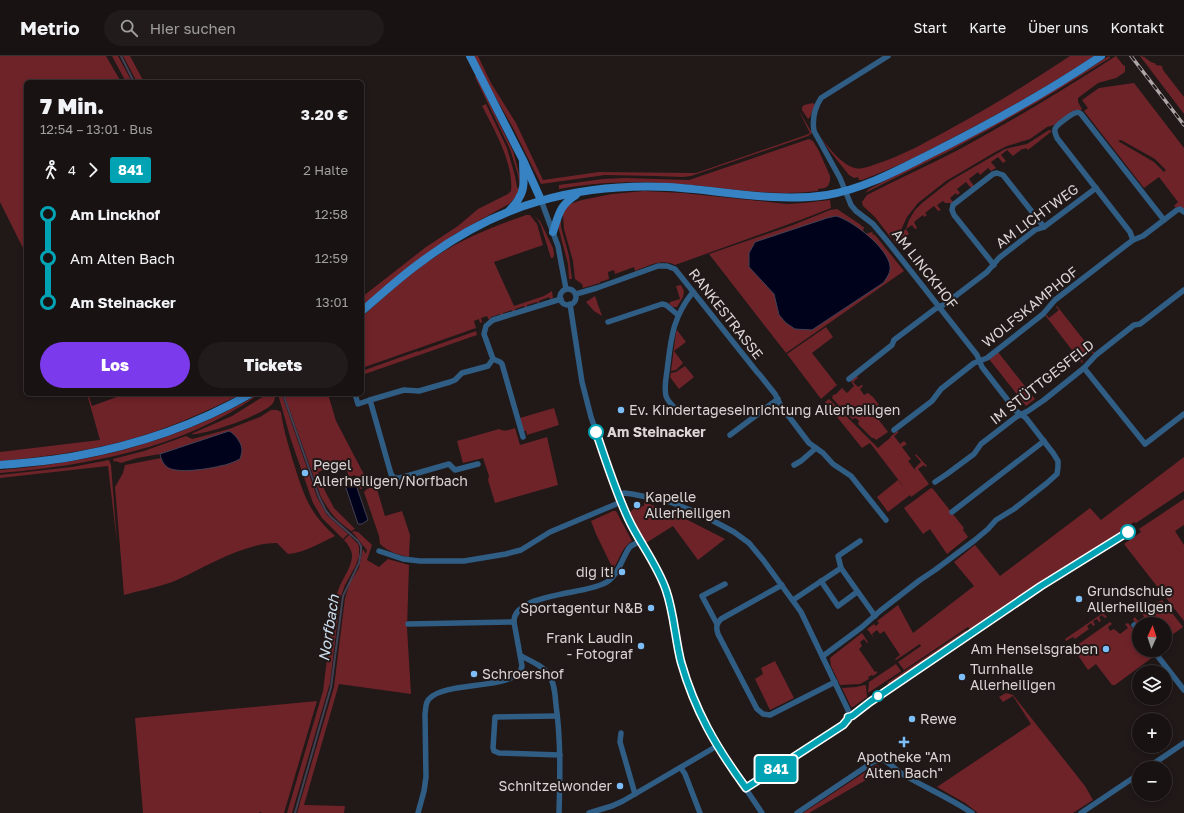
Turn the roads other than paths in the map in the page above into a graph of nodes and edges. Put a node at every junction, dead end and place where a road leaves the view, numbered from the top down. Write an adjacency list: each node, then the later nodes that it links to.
1 (470, 56): 4 (main road)
2 (888, 56): 6 (street, AM LINCKHOF)
3 (1101, 56): 6 (main road)
4 (523, 160): 8 (main road); 9 (main road)
5 (1096, 188): 11 (street); 12 (street, AM LICHTWEG); 14 (street, AM LICHTWEG)
6 (845, 191): 7 (main road); 22 (street, AM LINCKHOF)
7 (582, 192): 8 (main road); 13 (main road)
8 (541, 200): 9 (main road); 13 (street)
9 (508, 212): 23 (main road)
10 (1184, 212): 11 (street, WOLFSKAMPHOF)
11 (1164, 220): 14 (street, WOLFSKAMPHOF)
12 (1044, 227): 15 (street, AM LICHTWEG); 15 (street)
13 (553, 232): 16 (street)
14 (1133, 240): 27 (street, WOLFSKAMPHOF)
15 (994, 265): 22 (street, AM LICHTWEG)
16 (566, 289): 19 (street); 20 (street)
17 (1184, 290): 28 (street, IM STÜTTGESFELD)
18 (693, 292): 19 (street, RANKESTRASSE); 24 (street); 32 (street, RANKESTRASSE)
19 (576, 294): 21 (street)
20 (561, 298): 21 (street); 26 (street)
21 (570, 304): 46 (street)
22 (939, 307): 27 (street, AM LINCKHOF); 29 (street, AM LICHTWEG)
23 (364, 309)
24 (678, 314): 25 (street); 34 (street)
25 (608, 322)
26 (493, 359): 33 (street); 39 (street)
27 (980, 361): 35 (street, AM LINCKHOF); 37 (street, WOLFSKAMPHOF)
28 (1084, 368): 35 (street, IM STÜTTGESFELD); 36 (street)
29 (849, 379)
30 (246, 396): 43 (main road)
31 (356, 396): 33 (street)
32 (778, 398): 38 (street); 41 (street, RANKESTRASSE)
33 (370, 400): 42 (street)
34 (677, 410)
35 (1021, 414): 40 (street, AM LINCKHOF); 45 (street, IM STÜTTGESFELD)
36 (1184, 414)
37 (894, 430)
38 (730, 435)
39 (523, 438)
40 (1044, 441): 48 (street); 59 (street, AM LINCKHOF)
41 (816, 448): 44 (street); 49 (street, RANKESTRASSE)
42 (478, 464)
43 (0, 465)
44 (794, 465)
45 (935, 482)
46 (618, 495): 47 (street); 56 (street)
47 (621, 502): 50 (street); 52 (street)
48 (952, 512)
49 (886, 520)
50 (640, 541): 60 (street); 71 (street)
51 (860, 541): 53 (street)
52 (380, 551)
53 (841, 568): 54 (street); 57 (street)
54 (821, 581): 57 (street); 58 (street)
55 (725, 584): 62 (street)
56 (782, 585): 58 (street); 62 (street)
57 (858, 592): 59 (street)
58 (793, 600): 64 (street)
59 (874, 616): 64 (street, AM LINCKHOF)
60 (514, 622): 61 (street); 63 (street)
61 (408, 624)
62 (717, 624): 66 (street)
63 (521, 656): 68 (street); 78 (street)
64 (822, 656): 66 (street)
65 (1158, 657): 67 (street)
66 (834, 682): 76 (street)
67 (1184, 690)
68 (558, 716): 72 (street); 72 (street)
69 (621, 733): 77 (street)
70 (1184, 743): 73 (street)
71 (717, 746): 74 (street); 76 (street)
72 (560, 755): 79 (street)
73 (1157, 761)
74 (681, 768): 77 (street); 81 (street)
75 (1132, 779): 85 (street)
76 (746, 788): 82 (street)
77 (636, 794): 80 (street)
78 (418, 813)
79 (559, 813)
80 (589, 813)
81 (700, 813)
82 (762, 813)
83 (797, 813): 84 (street)
84 (972, 813)
85 (1081, 813)

